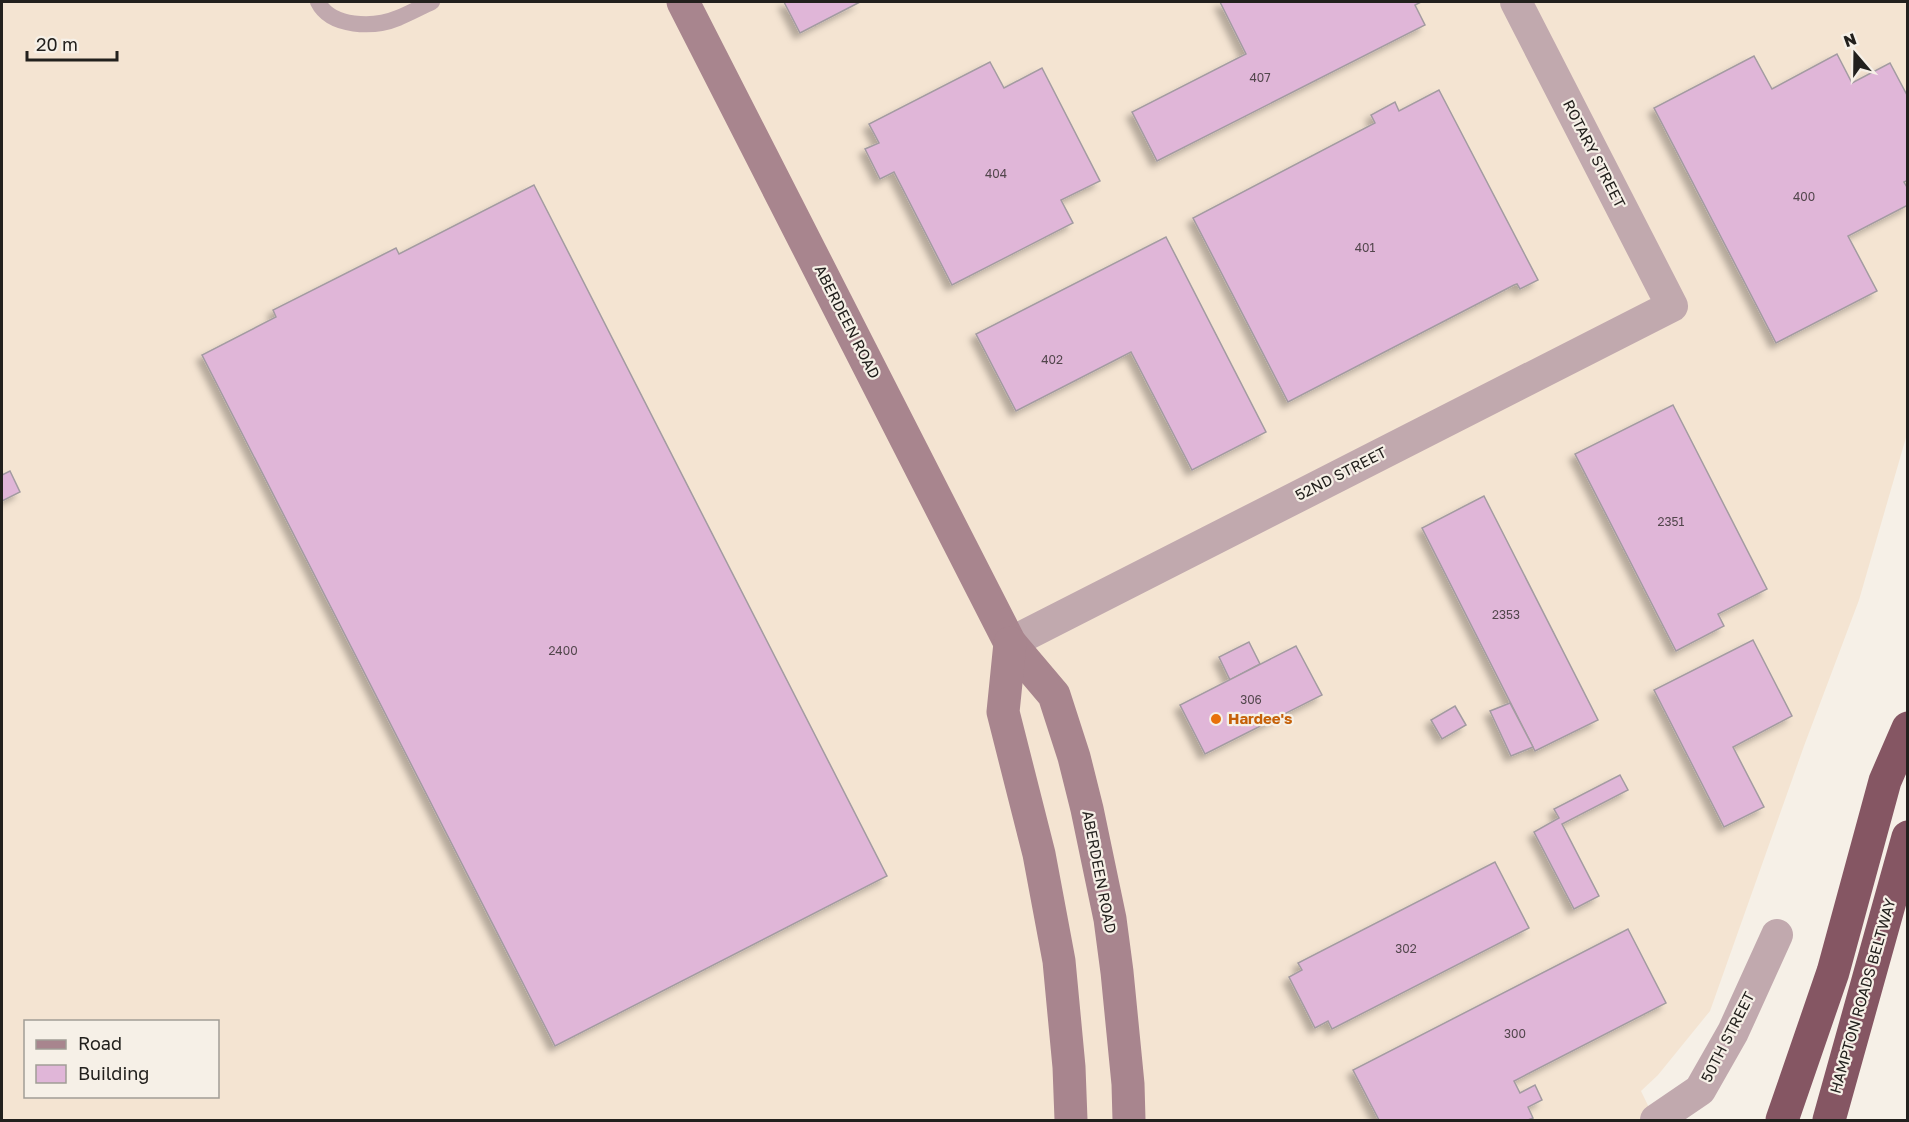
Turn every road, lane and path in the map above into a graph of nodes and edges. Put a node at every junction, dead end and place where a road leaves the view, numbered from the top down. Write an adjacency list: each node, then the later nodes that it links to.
1 (318, 2): 2 (lane)
2 (432, 2)
3 (684, 2): 6 (main road, ABERDEEN ROAD)
4 (1516, 2): 5 (street, ROTARY STREET)
5 (1672, 306): 6 (street, 52ND STREET)
6 (1010, 643): 10 (main road); 11 (main road, ABERDEEN ROAD)
7 (1908, 728): 13 (highway)
8 (1908, 837): 14 (highway, HAMPTON ROADS BELTWAY)
9 (1777, 934): 12 (street, 50TH STREET)
10 (1071, 1120)
11 (1129, 1120)
12 (1656, 1120)
13 (1782, 1120)
14 (1829, 1120)

